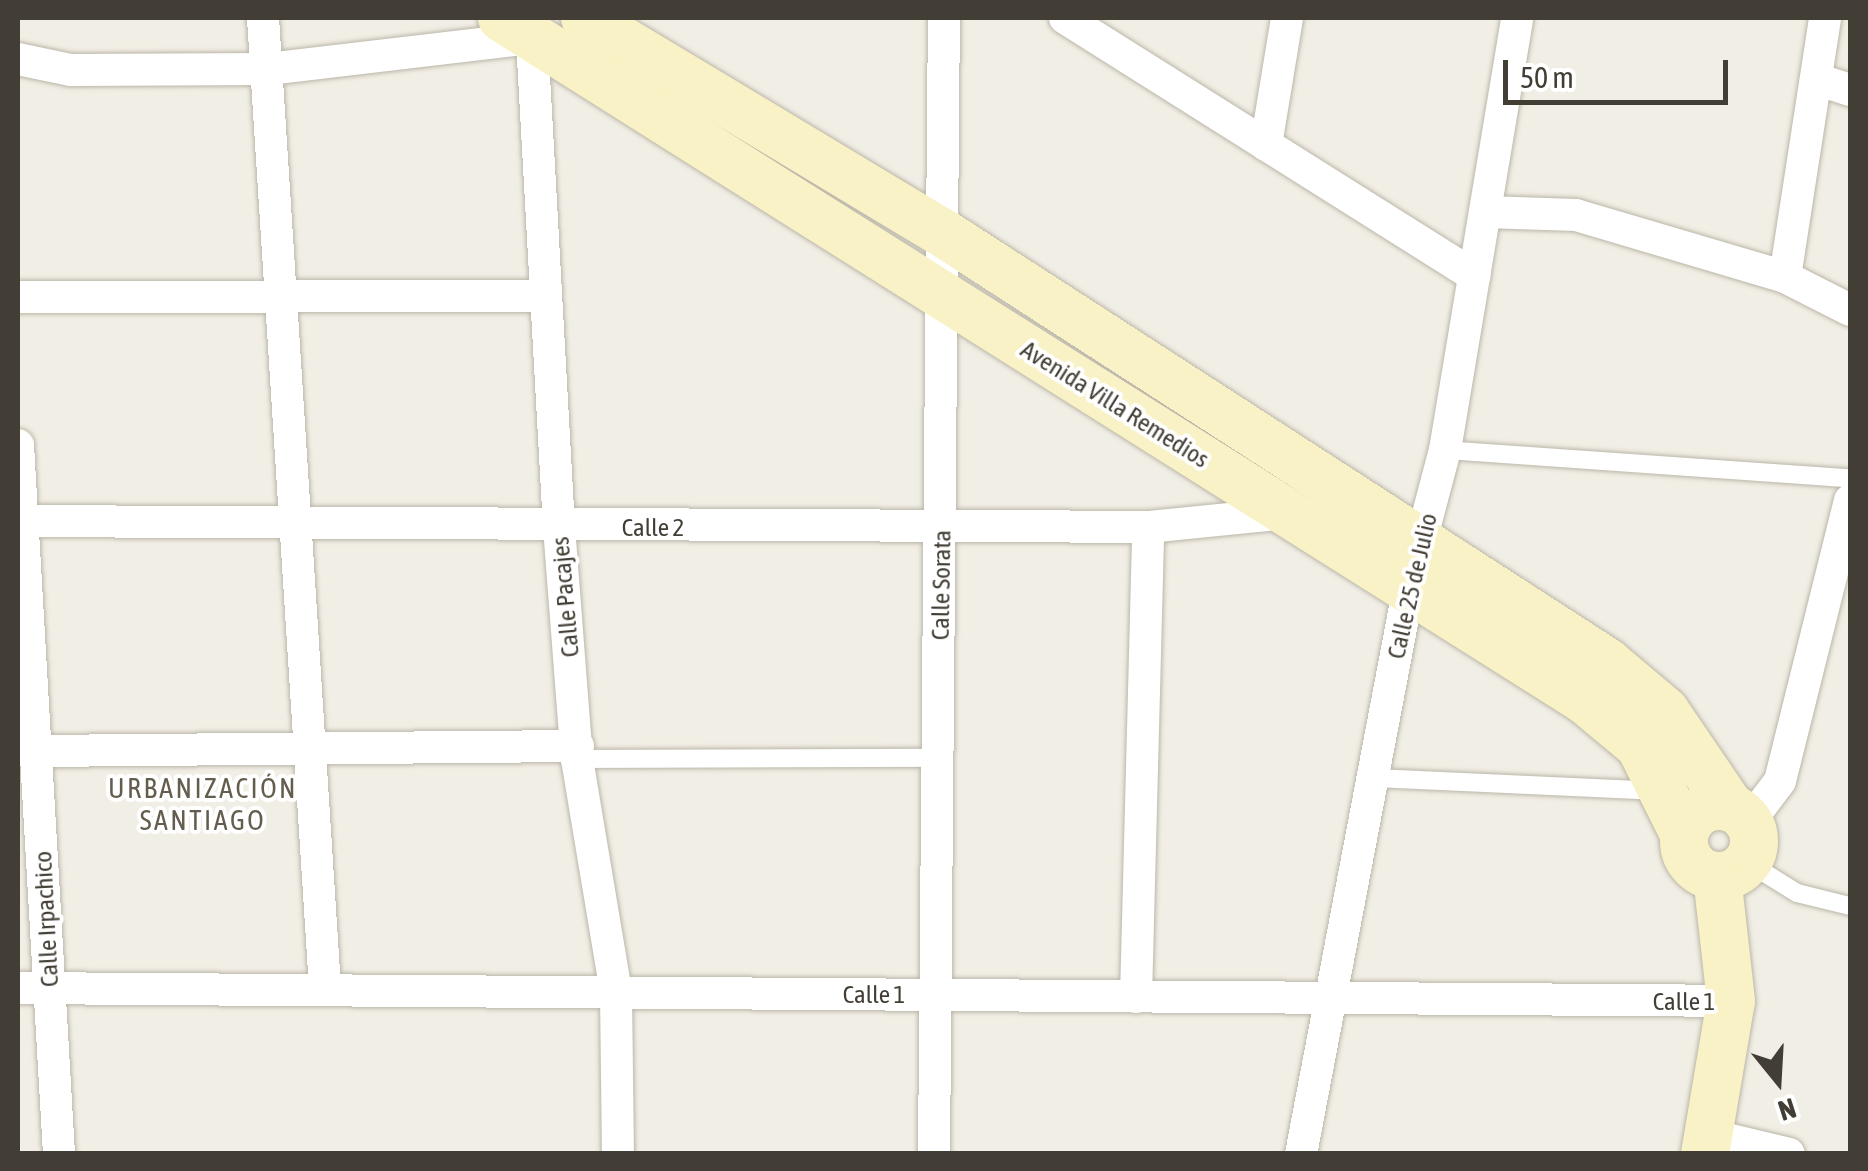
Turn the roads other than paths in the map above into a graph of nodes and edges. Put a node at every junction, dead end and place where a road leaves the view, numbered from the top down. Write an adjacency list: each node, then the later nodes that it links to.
1 (263, 18): 10 (street)
2 (585, 18): 15 (main road, Avenida Villa Remedios)
3 (944, 18): 15 (street, Calle Sorata)
4 (1065, 18): 13 (street)
5 (1287, 18): 13 (street)
6 (1517, 18): 14 (street, Calle 25 de Julio)
7 (1825, 18): 11 (street)
8 (522, 24): 10 (street); 18 (street, Calle Pacajes); 20 (main road, Avenida Villa Remedios)
9 (18, 59): 10 (street)
10 (268, 70): 21 (street)
11 (1816, 78): 12 (street); 17 (street)
12 (1850, 90)
13 (1266, 144): 16 (street)
14 (1486, 212): 16 (street, Calle 25 de Julio); 17 (street)
15 (940, 231): 20 (street, Calle Sorata); 33 (main road, Avenida Villa Remedios)
16 (1475, 276): 24 (street, Calle 25 de Julio)
17 (1785, 276): 22 (street)
18 (541, 296): 21 (street); 31 (street, Calle Pacajes)
19 (18, 297): 21 (street)
20 (946, 298): 27 (main road, Avenida Villa Remedios); 30 (street, Calle Sorata)
21 (278, 299): 29 (street)
22 (1850, 310)
23 (18, 445): 28 (street, Calle Irpachico)
24 (1445, 450): 25 (lane); 33 (street, Calle 25 de Julio)
25 (1850, 478)
26 (1850, 500): 40 (street)
27 (1288, 513): 32 (street, Calle 2); 33 (main road, Avenida Villa Remedios)
28 (20, 520): 29 (street, Calle 2); 35 (street, Calle Irpachico)
29 (293, 525): 31 (street, Calle 2); 34 (street)
30 (942, 526): 31 (street, Calle 2); 32 (street, Calle 2); 37 (street, Calle Sorata)
31 (558, 527): 36 (street, Calle Pacajes)
32 (1148, 527): 46 (street)
33 (1414, 565): 38 (street, Calle 25 de Julio); 39 (main road, Avenida Villa Remedios); 40 (main road, Avenida Villa Remedios)
34 (308, 748): 35 (street); 36 (street); 43 (street)
35 (36, 751): 42 (street, Calle Irpachico)
36 (578, 753): 37 (lane); 44 (street, Calle Pacajes)
37 (938, 758): 45 (street, Calle Sorata)
38 (1373, 778): 39 (lane); 47 (street, Calle 25 de Julio)
39 (1662, 791): 40 (main road, Avenida Villa Remedios)
40 (1736, 842): 41 (lane); 48 (main road)
41 (1850, 906)
42 (34, 988): 43 (street, Calle 1); 50 (street, Calle Irpachico)
43 (325, 988): 44 (street, Calle 1)
44 (616, 992): 45 (street, Calle 1); 51 (street, Calle Pacajes)
45 (936, 995): 46 (street, Calle 1); 52 (street, Calle Sorata)
46 (1136, 997): 47 (street, Calle 1)
47 (1331, 998): 48 (street, Calle 1); 53 (street, Calle 25 de Julio)
48 (1731, 1001): 49 (main road)
49 (1708, 1144): 54 (street)
50 (60, 1154)
51 (618, 1154)
52 (934, 1154)
53 (1302, 1154)
54 (1789, 1154)

